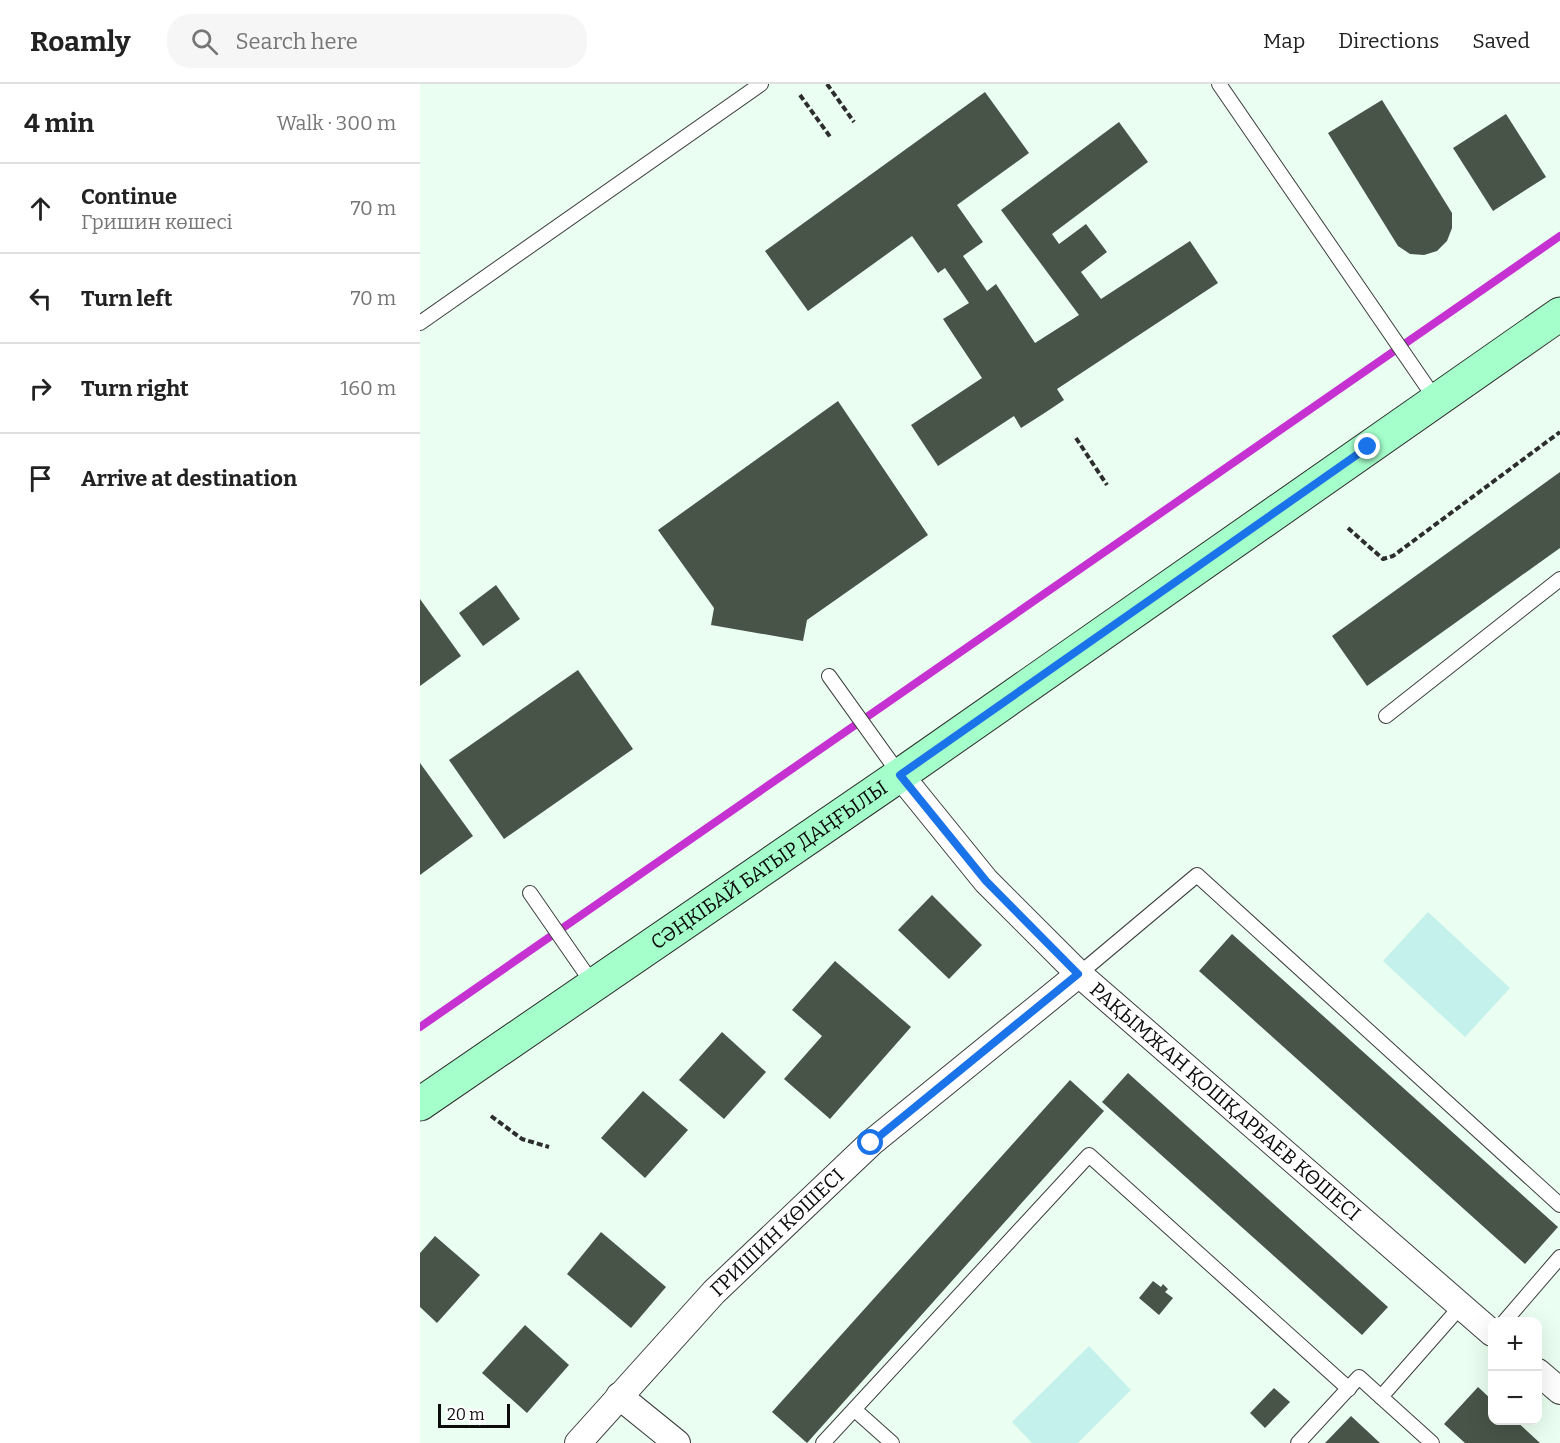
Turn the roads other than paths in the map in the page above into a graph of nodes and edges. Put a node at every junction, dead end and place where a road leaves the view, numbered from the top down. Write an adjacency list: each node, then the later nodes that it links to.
1 (761, 84): 4 (lane)
2 (1219, 84): 5 (lane)
3 (1560, 314): 5 (main road, СӘҢКІБАЙ БАТЫР ДАҢҒЫЛЫ)
4 (420, 323)
5 (1436, 400): 9 (main road, СӘҢКІБАЙ БАТЫР ДАҢҒЫЛЫ)
6 (1560, 579): 8 (lane)
7 (829, 676): 9 (lane)
8 (1386, 716)
9 (900, 775): 11 (street, РАҚЫМЖАН ҚОШҚАРБАЕВ КӨШЕСІ); 12 (main road, СӘҢКІБАЙ БАТЫР ДАҢҒЫЛЫ)
10 (530, 893): 12 (lane)
11 (1078, 974): 14 (lane); 16 (street, РАҚЫМЖАН ҚОШҚАРБАЕВ КӨШЕСІ); 22 (street, ГРИШИН КӨШЕСІ)
12 (593, 984): 13 (main road, СӘҢКІБАЙ БАТЫР ДАҢҒЫЛЫ)
13 (420, 1104)
14 (1560, 1205)
15 (1560, 1257): 17 (lane)
16 (1461, 1306): 18 (street, РАҚЫМЖАН ҚОШҚАРБАЕВ КӨШЕСІ); 23 (lane)
17 (1508, 1317)
18 (1488, 1330)
19 (1542, 1375): 21 (street)
20 (1349, 1389): 23 (lane); 24 (lane); 29 (lane)
21 (1560, 1391)
22 (619, 1396): 25 (street, ГРИШИН КӨШЕСІ); 26 (street)
23 (1381, 1397): 30 (lane)
24 (855, 1410): 27 (lane); 28 (lane)
25 (578, 1443)
26 (677, 1443)
27 (823, 1443)
28 (892, 1443)
29 (1298, 1443)
30 (1432, 1443)

